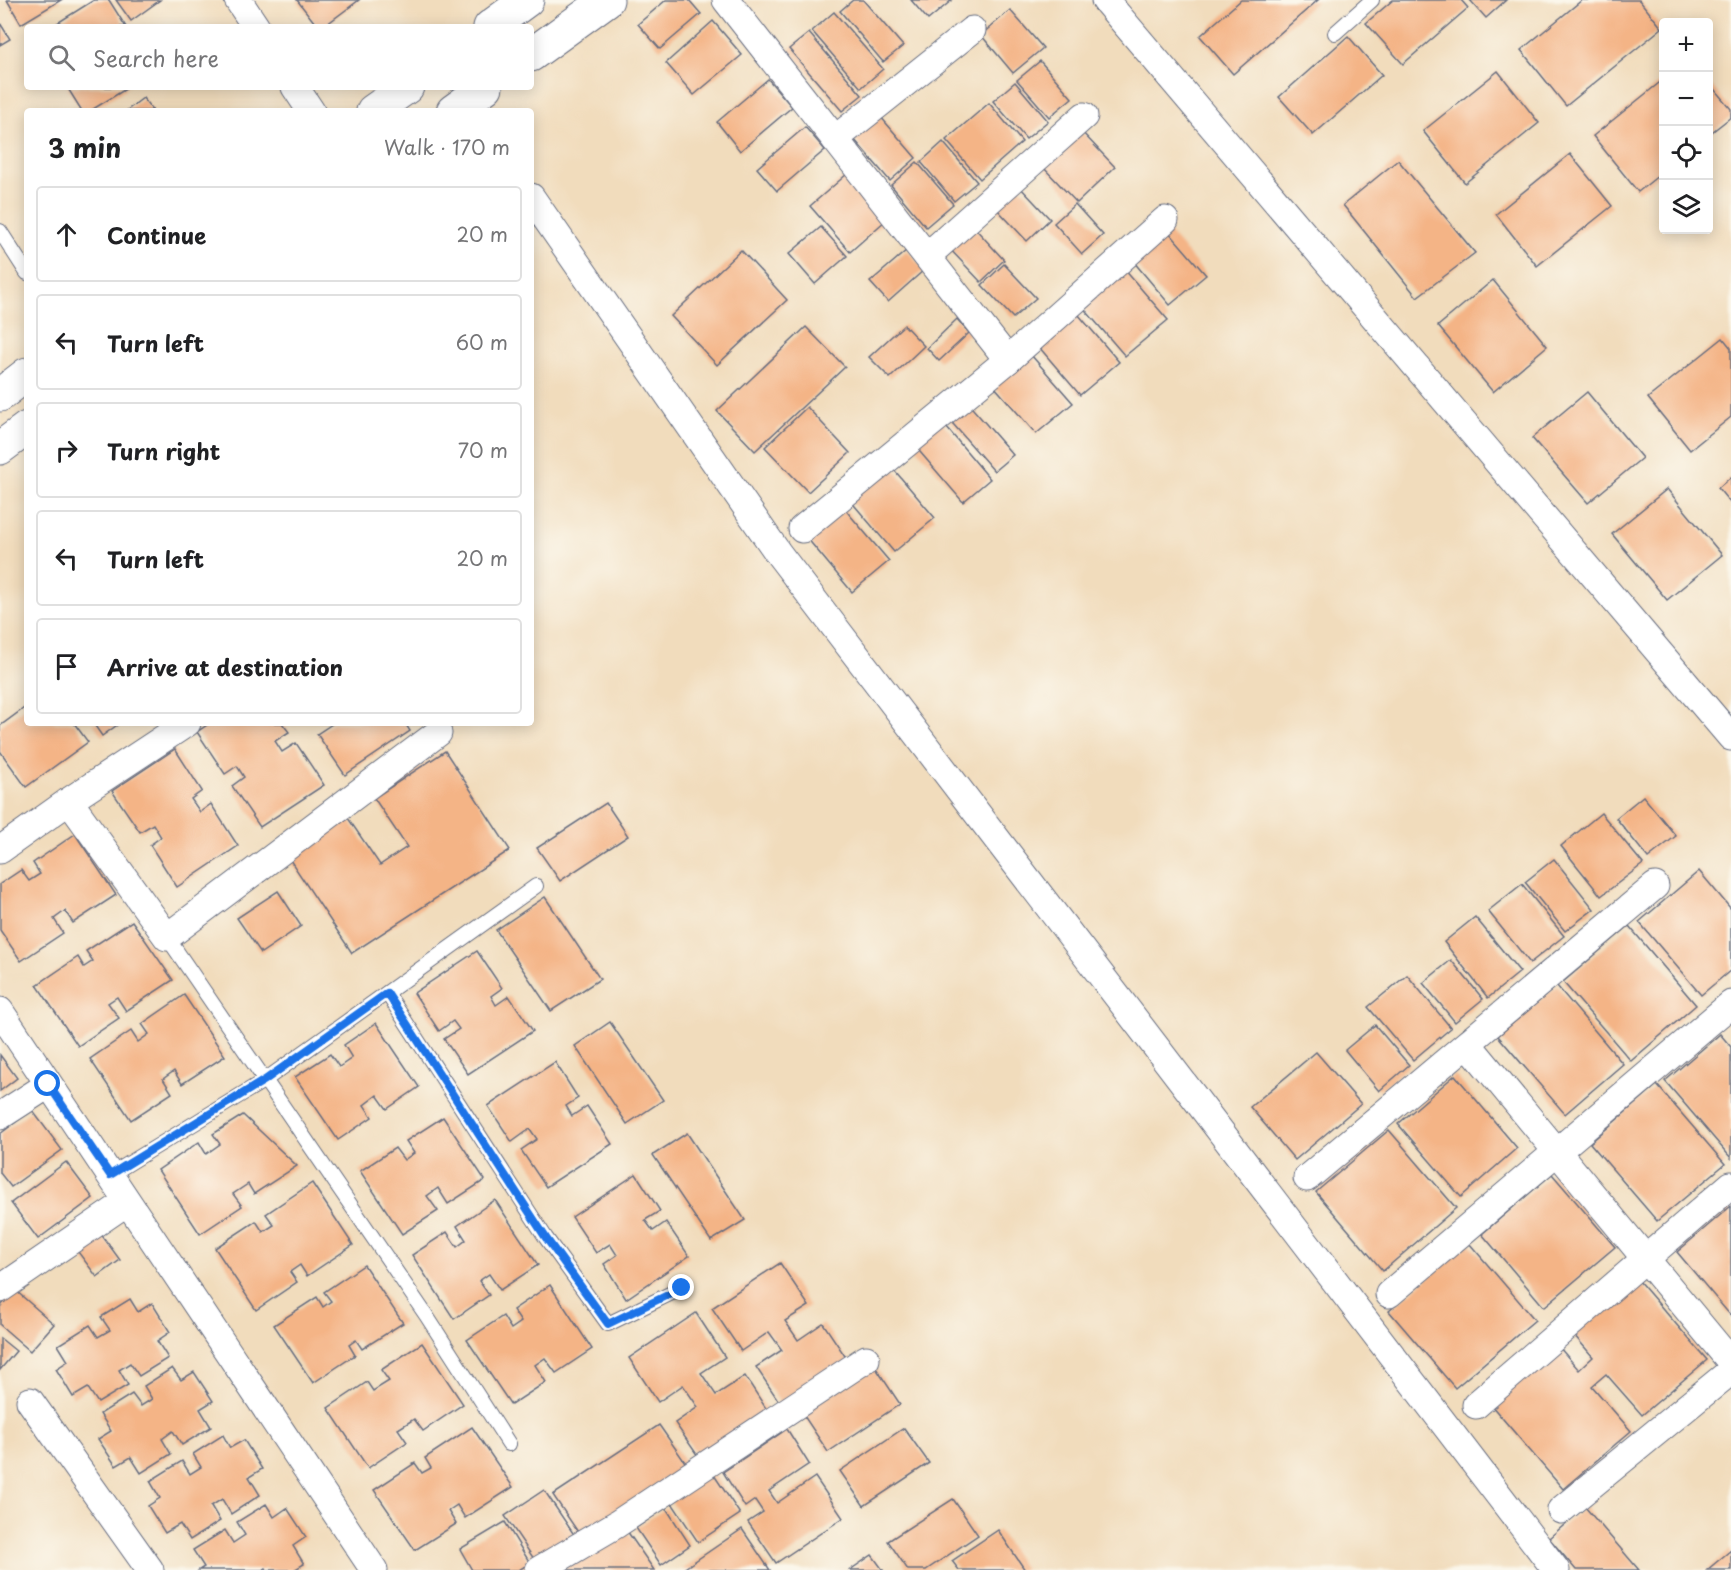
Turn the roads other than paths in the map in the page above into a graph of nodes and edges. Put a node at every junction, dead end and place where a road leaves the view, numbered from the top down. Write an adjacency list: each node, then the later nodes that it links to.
1 (238, 0): 7 (street)
2 (527, 0): 8 (street)
3 (607, 0): 11 (street)
4 (726, 0): 17 (street)
5 (1105, 0): 31 (street)
6 (1372, 0): 10 (lane)
7 (254, 24)
8 (494, 24)
9 (972, 30): 17 (street)
10 (1335, 33)
11 (534, 53)
12 (297, 90): 14 (street)
13 (403, 90): 15 (street)
14 (308, 108)
15 (377, 108)
16 (1084, 116): 21 (street)
17 (835, 139): 21 (street)
18 (534, 201): 63 (street)
19 (1165, 220): 23 (street)
20 (0, 231): 22 (lane)
21 (927, 256): 23 (street)
22 (24, 268)
23 (1008, 360): 28 (street)
24 (24, 376): 25 (street)
25 (0, 395)
26 (24, 430): 27 (street)
27 (0, 448)
28 (802, 529)
29 (182, 726): 32 (street)
30 (438, 734): 36 (street)
31 (1731, 737)
32 (69, 801): 33 (street); 36 (street)
33 (0, 850)
34 (536, 886): 37 (lane)
35 (1655, 886): 40 (street)
36 (167, 937): 41 (lane)
37 (387, 993): 41 (lane); 50 (lane)
38 (1731, 1004): 44 (street)
39 (0, 1011): 42 (street)
40 (1468, 1044): 44 (street); 46 (street)
41 (265, 1080): 45 (lane); 58 (lane)
42 (48, 1084): 43 (street); 45 (street)
43 (0, 1116)
44 (1557, 1151): 49 (street); 52 (street)
45 (110, 1175): 48 (street)
46 (1307, 1178)
47 (1731, 1185): 49 (street)
48 (127, 1202): 51 (street); 61 (street)
49 (1646, 1258): 54 (street); 57 (street)
50 (682, 1288)
51 (0, 1289)
52 (1389, 1294)
53 (866, 1359): 62 (street)
54 (1731, 1362)
55 (1731, 1371): 59 (street)
56 (30, 1401): 60 (street)
57 (1476, 1405)
58 (509, 1444)
59 (1561, 1510)
60 (150, 1570)
61 (375, 1570)
62 (539, 1570)
63 (1556, 1570)

